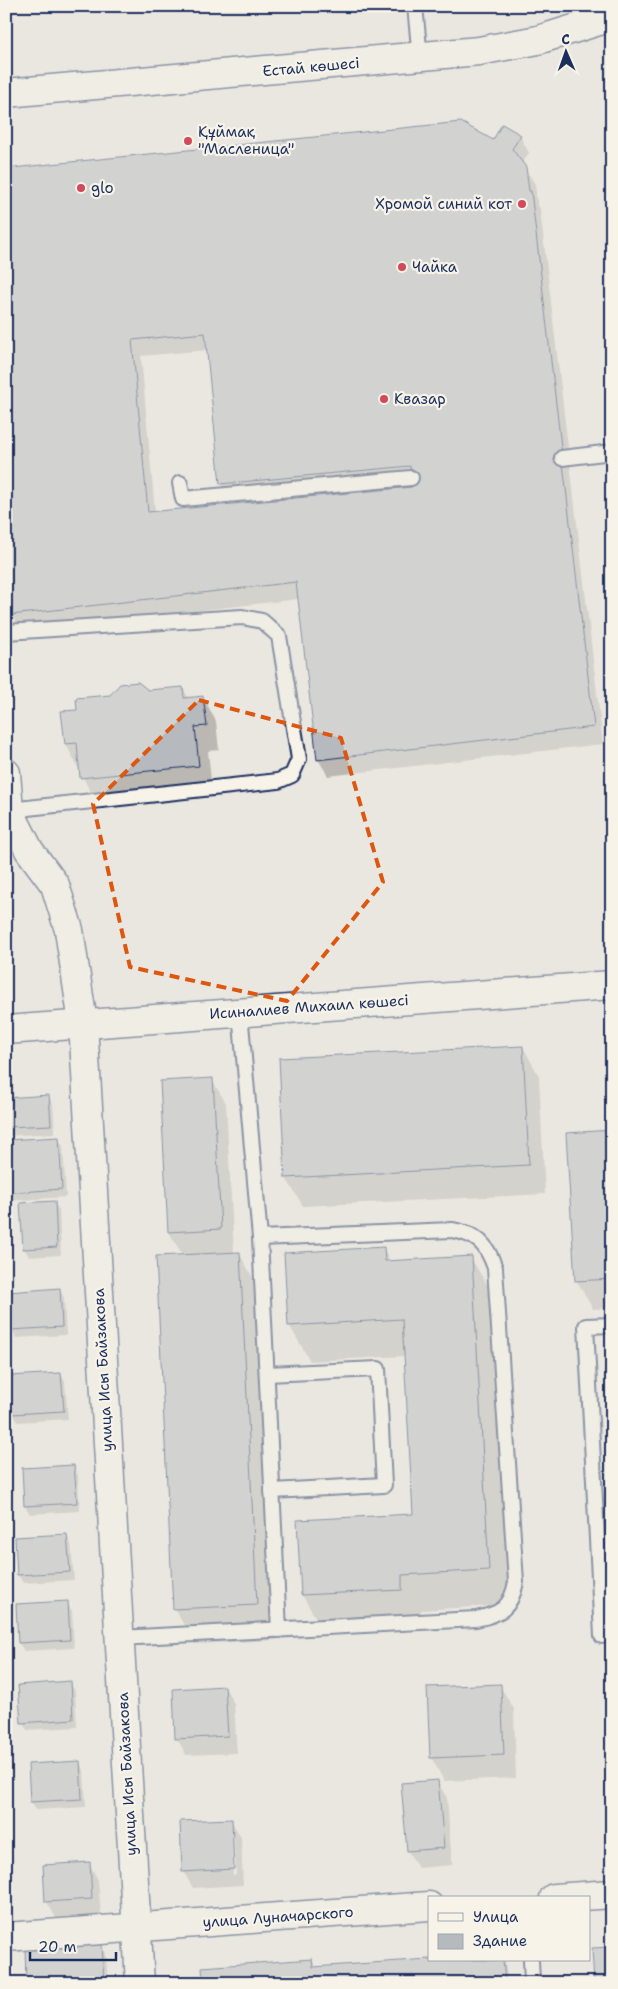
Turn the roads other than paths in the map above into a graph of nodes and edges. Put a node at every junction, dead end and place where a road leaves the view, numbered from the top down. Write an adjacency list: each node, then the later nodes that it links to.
1 (415, 6): 3 (lane)
2 (612, 17): 3 (street, Естай көшесі)
3 (420, 58): 4 (street, Естай көшесі)
4 (6, 93)
5 (612, 452): 6 (lane)
6 (562, 458)
7 (411, 478): 8 (lane)
8 (180, 483)
9 (6, 632): 11 (lane)
10 (6, 773): 11 (street, улица Исы Байзакова)
11 (9, 810): 14 (street, улица Исы Байзакова)
12 (612, 984): 13 (street, Исиналиев Михаил көшесі)
13 (240, 1012): 14 (street, Исиналиев Михаил көшесі); 16 (lane)
14 (83, 1023): 15 (street, Исиналиев Михаил көшесі); 22 (street, улица Исы Байзакова)
15 (6, 1030)
16 (260, 1238): 18 (lane); 20 (lane)
17 (612, 1325): 21 (lane)
18 (267, 1374): 19 (lane); 19 (lane)
19 (272, 1490): 20 (lane)
20 (279, 1630): 22 (lane)
21 (602, 1636)
22 (119, 1638): 26 (street, улица Исы Байзакова)
23 (612, 1894): 24 (street)
24 (583, 1896)
25 (428, 1906): 26 (street, улица Луначарского)
26 (136, 1927): 27 (street, улица Луначарского); 29 (street, улица Исы Байзакова)
27 (6, 1937)
28 (531, 1962): 30 (lane)
29 (140, 1983)
30 (532, 1983)

